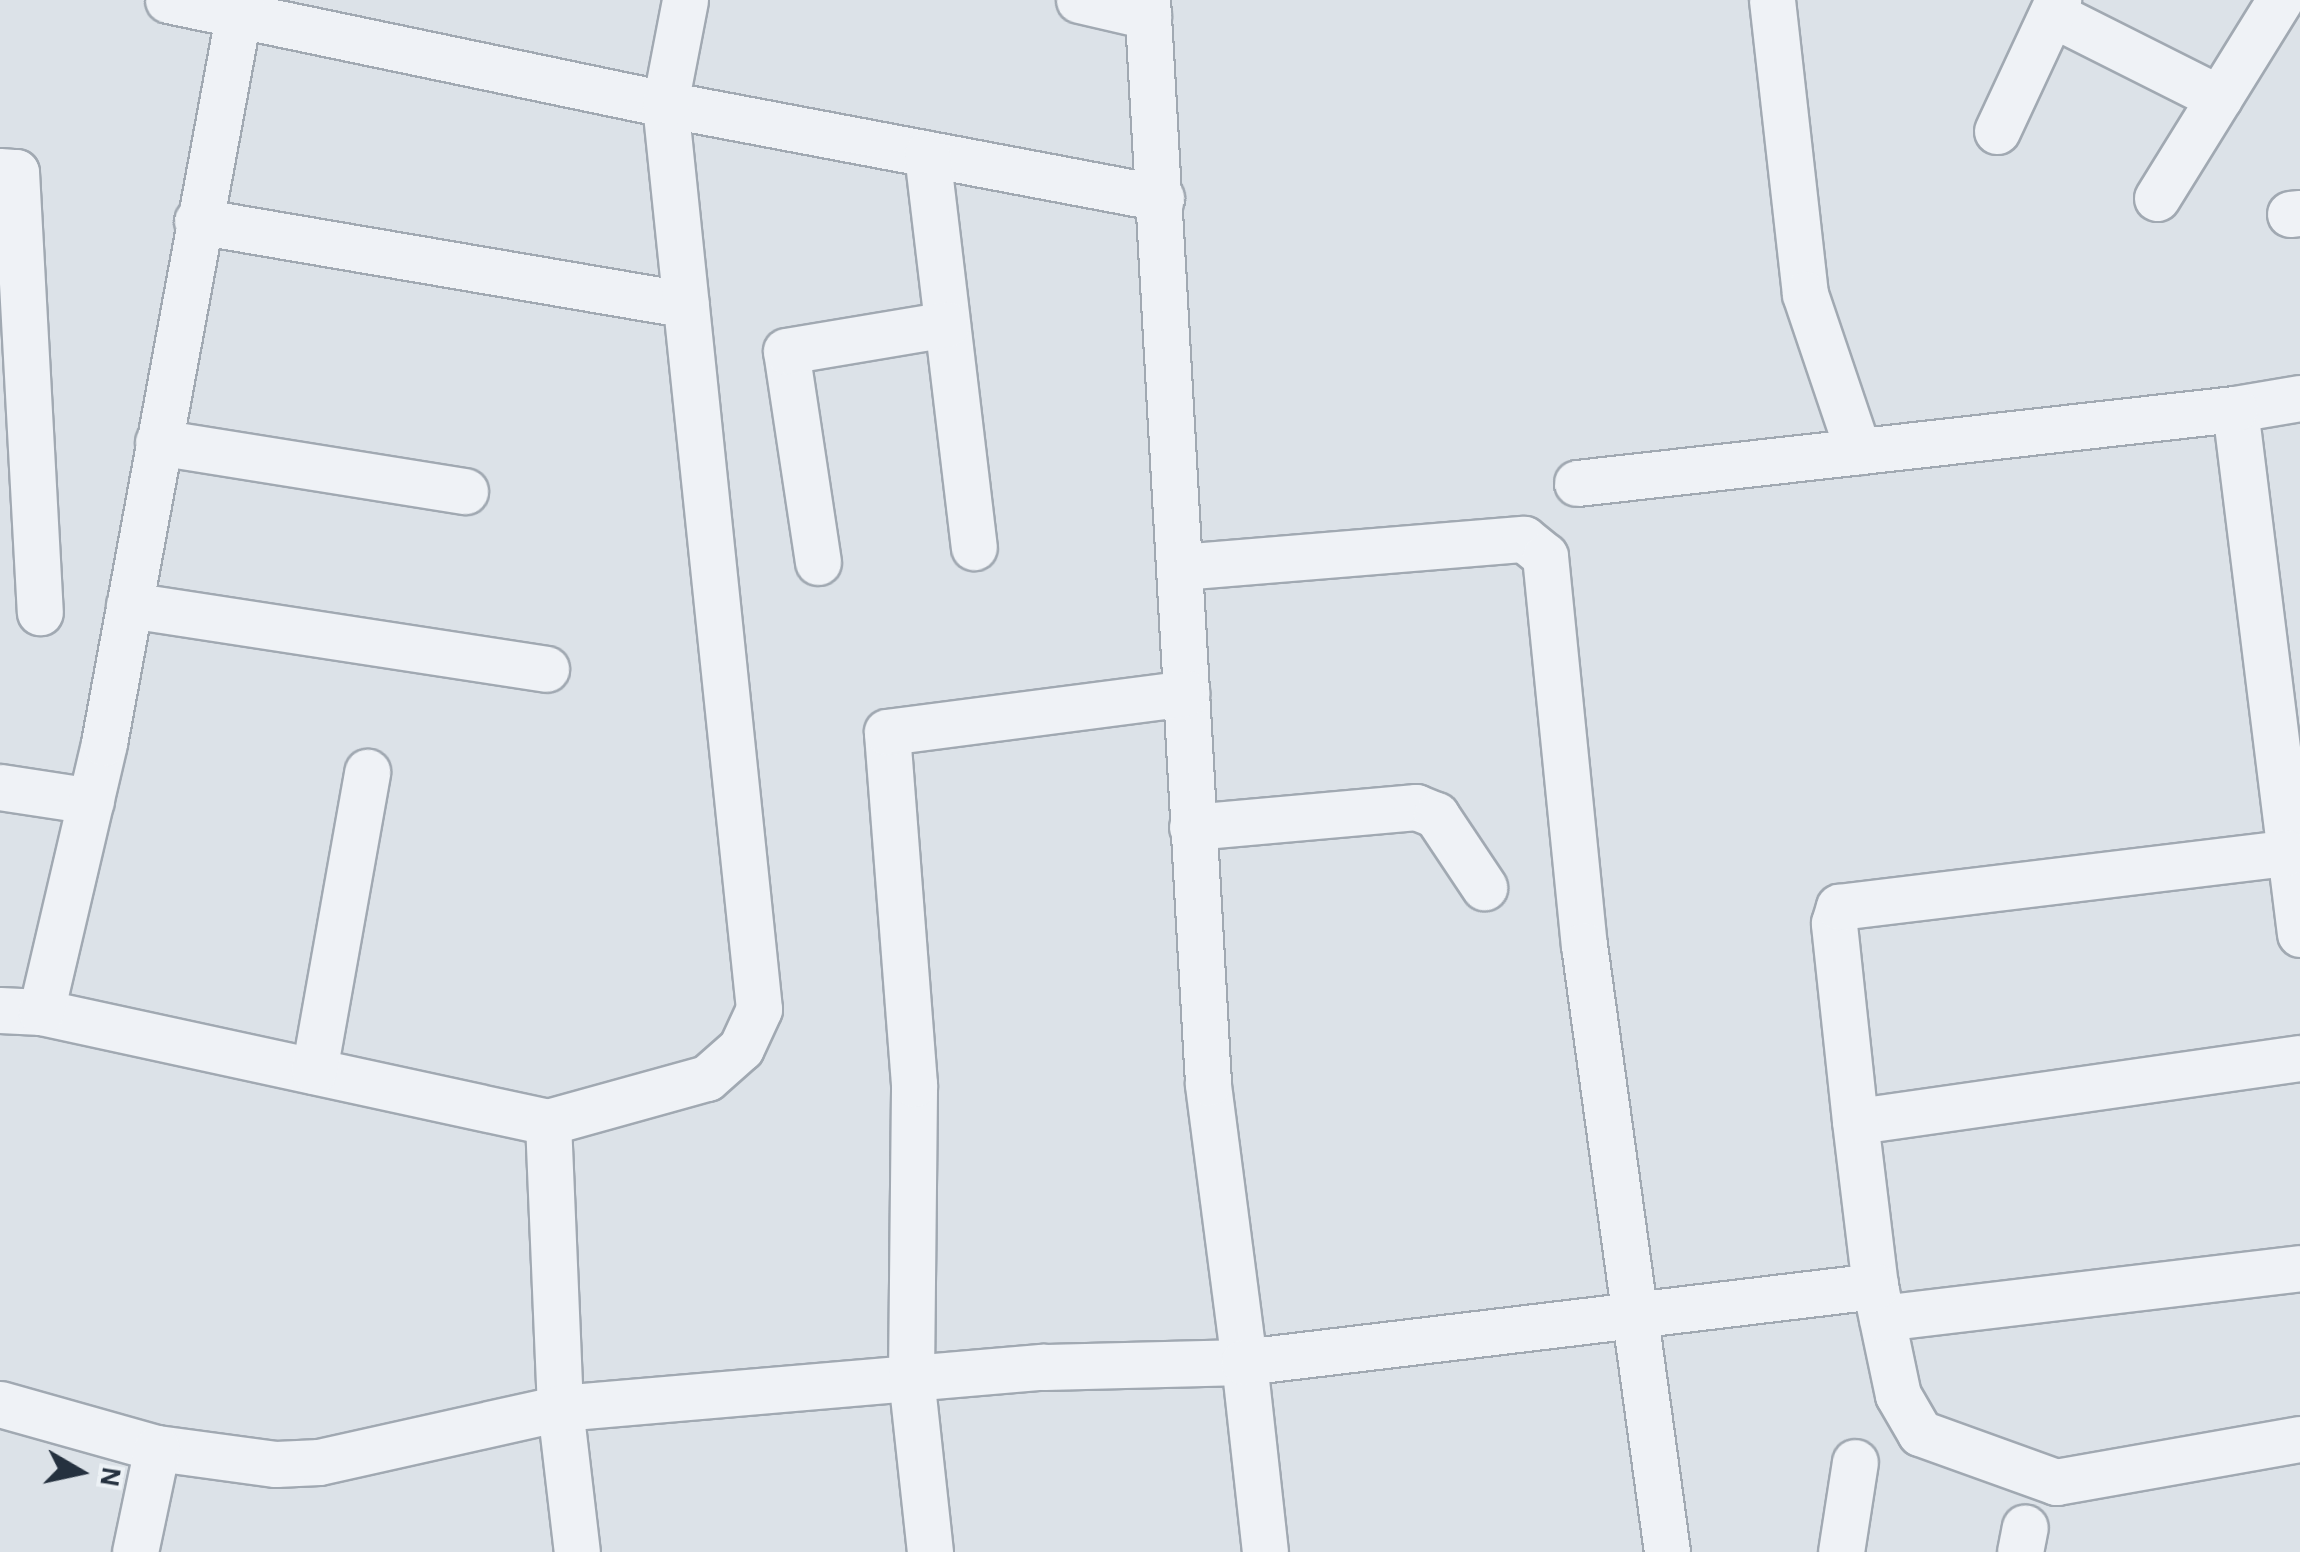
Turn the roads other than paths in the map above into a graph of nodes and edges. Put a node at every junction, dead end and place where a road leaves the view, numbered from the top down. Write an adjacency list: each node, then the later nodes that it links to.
1 (168, 0): 6 (street)
2 (685, 0): 10 (street)
3 (1079, 0): 8 (street)
4 (1772, 0): 22 (street)
5 (2280, 0): 9 (street)
6 (240, 6): 10 (street); 16 (street)
7 (2055, 7): 9 (street); 11 (street)
8 (1147, 8): 14 (street)
9 (2220, 98): 15 (street)
10 (665, 104): 12 (street); 17 (street)
11 (1997, 132)
12 (927, 154): 14 (street); 18 (street)
13 (0, 171): 29 (street)
14 (1161, 198): 27 (street)
15 (2158, 198)
16 (197, 221): 17 (street); 21 (street)
17 (686, 305): 42 (street)
18 (947, 324): 25 (street); 26 (street)
19 (2300, 398): 20 (street)
20 (2235, 409): 22 (street); 36 (street)
21 (158, 442): 24 (street); 28 (street)
22 (1858, 451): 23 (street)
23 (1577, 483)
24 (465, 491)
25 (974, 548)
26 (818, 562)
27 (1180, 567): 31 (street); 46 (street)
28 (129, 605): 30 (street); 34 (street)
29 (40, 612)
30 (546, 669)
31 (1186, 693): 35 (street); 48 (street)
32 (367, 772): 41 (street)
33 (0, 787): 34 (street)
34 (90, 801): 39 (street)
35 (1192, 827): 37 (street); 47 (street)
36 (2287, 853): 38 (street); 43 (street)
37 (1484, 887)
38 (2300, 934)
39 (20, 1011): 41 (street)
40 (2300, 1058): 43 (street)
41 (314, 1072): 42 (street)
42 (548, 1122): 50 (street)
43 (1855, 1122): 45 (street)
44 (2300, 1268): 45 (street)
45 (1879, 1302): 46 (street); 51 (street)
46 (1637, 1318): 47 (street); 58 (street)
47 (1244, 1362): 48 (street); 57 (street)
48 (910, 1378): 50 (street); 56 (street)
49 (0, 1404): 52 (street)
50 (560, 1408): 52 (street); 55 (street)
51 (2300, 1439)
52 (157, 1448): 54 (street)
53 (1856, 1462): 59 (street)
54 (135, 1552)
55 (577, 1552)
56 (930, 1552)
57 (1266, 1552)
58 (1667, 1552)
59 (1842, 1552)

